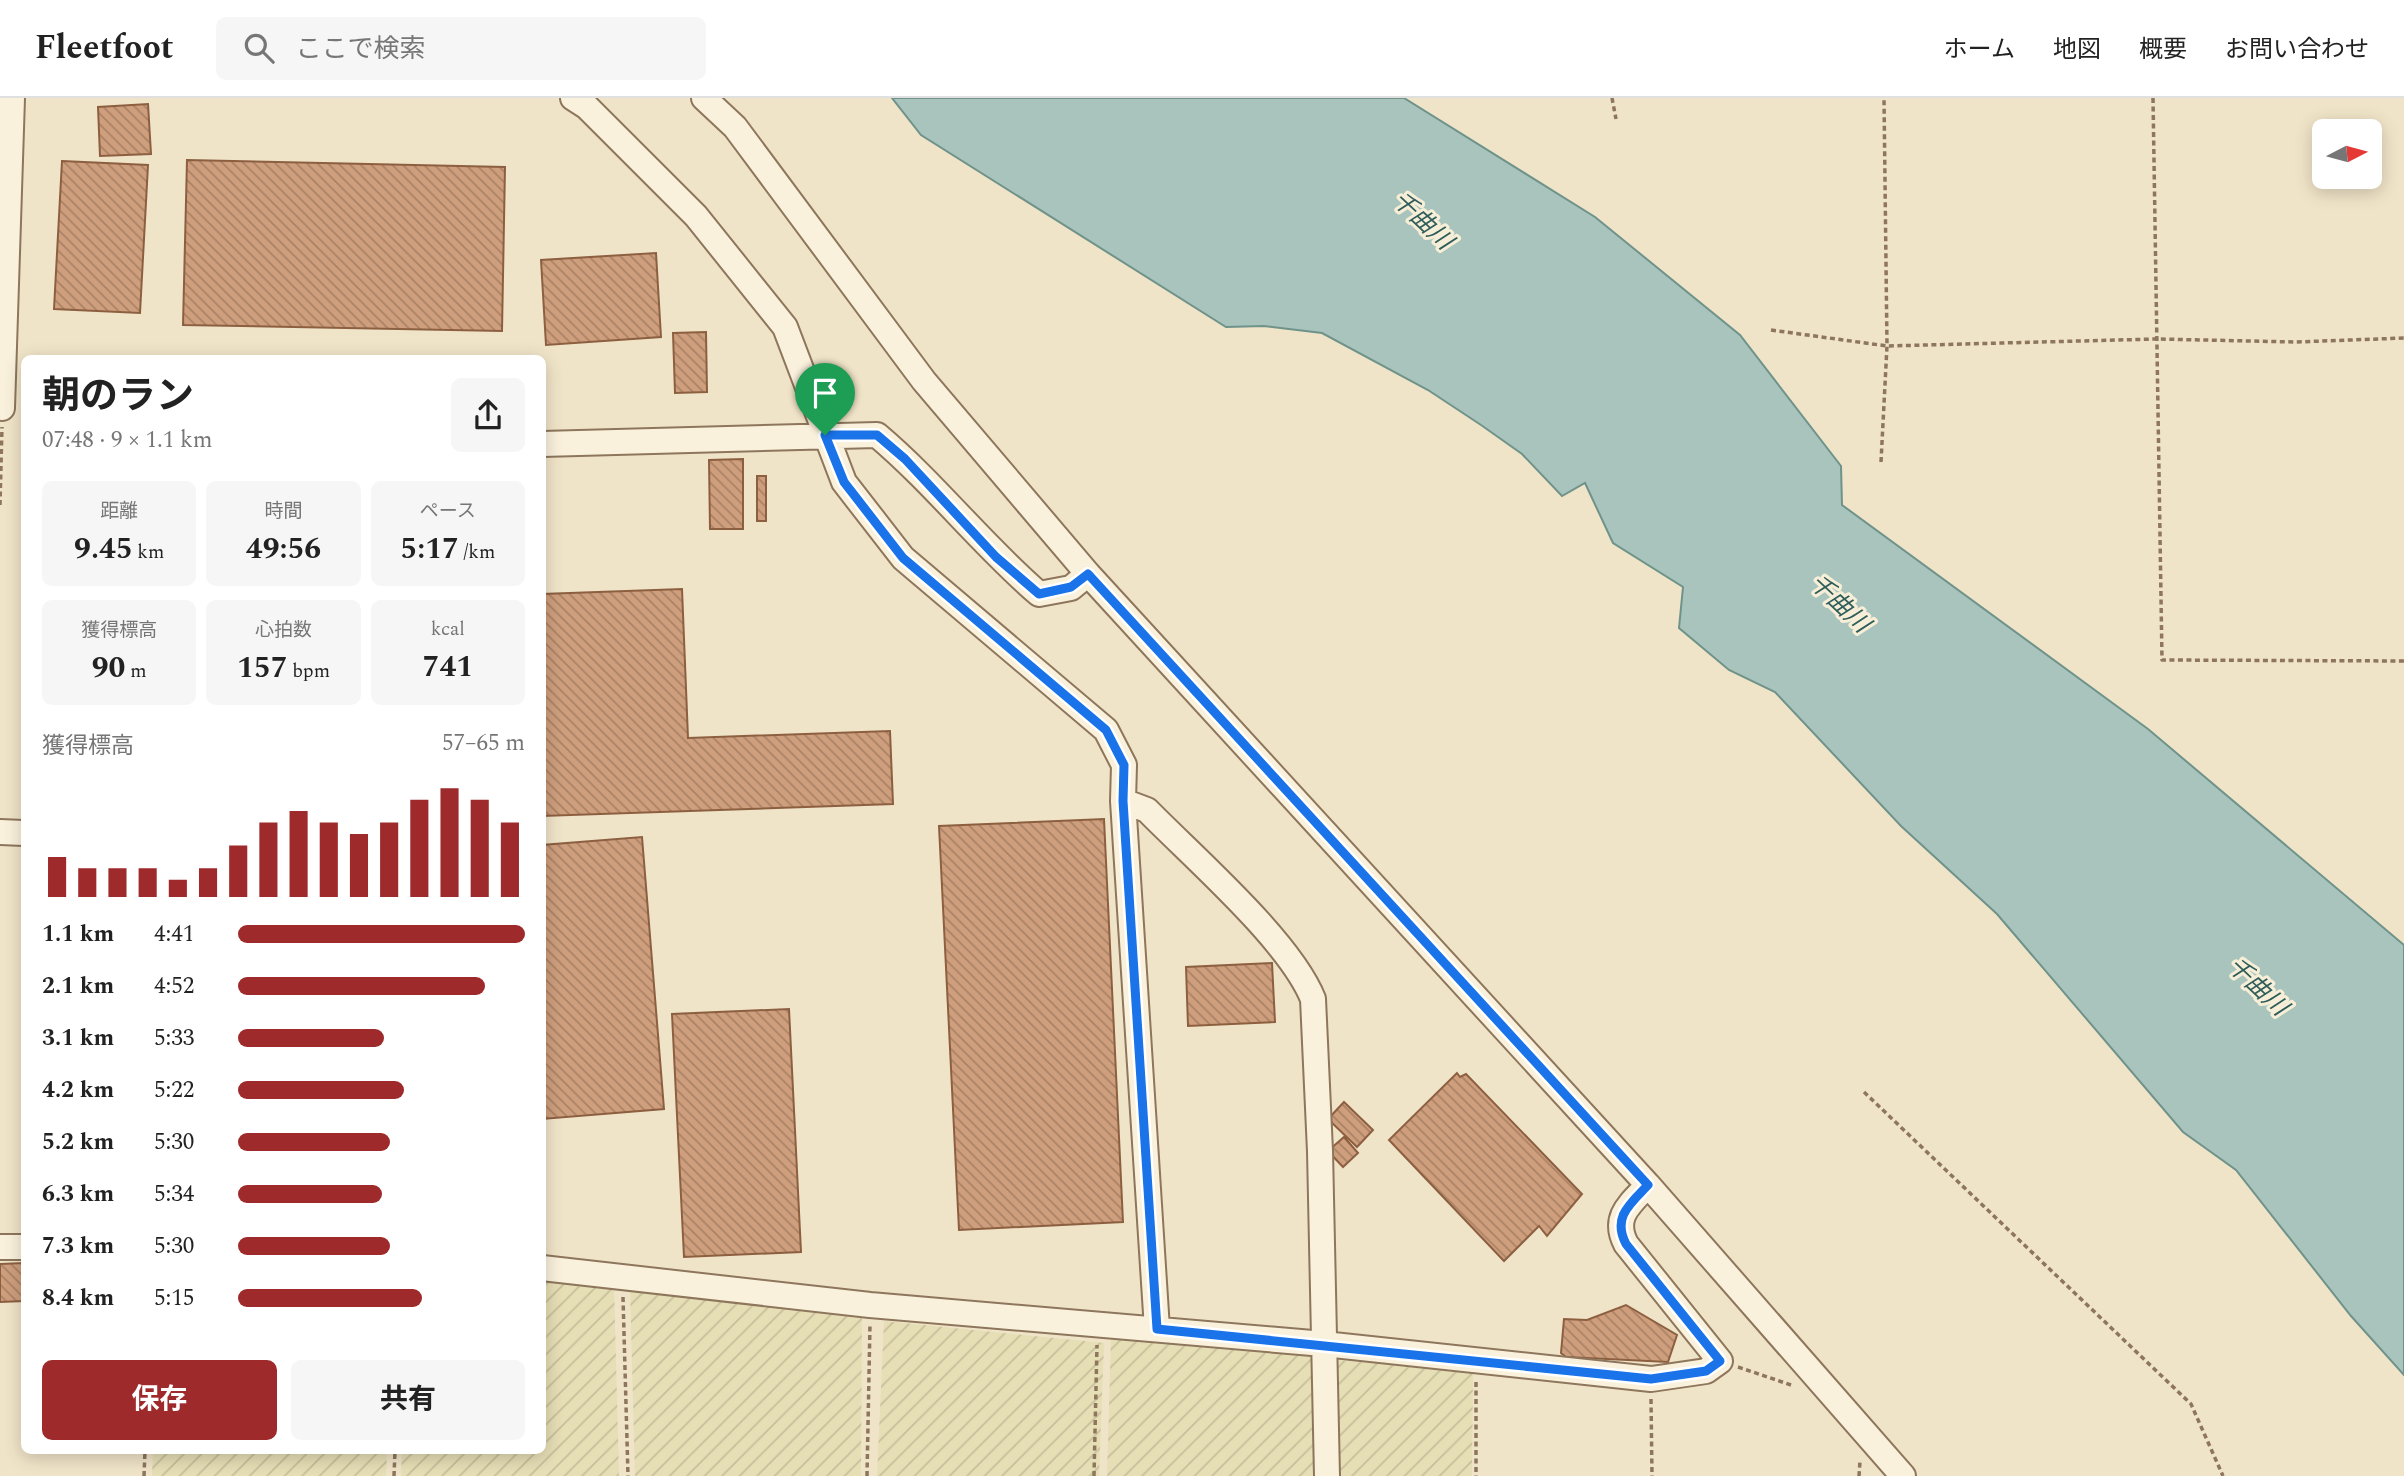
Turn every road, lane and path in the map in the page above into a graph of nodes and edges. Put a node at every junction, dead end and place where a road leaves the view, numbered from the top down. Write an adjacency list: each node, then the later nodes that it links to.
1 (12, 98): 12 (street)
2 (573, 98): 13 (street)
3 (704, 98): 17 (street)
4 (1612, 98): 7 (path)
5 (1884, 98): 11 (path)
6 (2153, 98): 10 (path)
7 (1616, 120)
8 (1771, 330): 11 (path)
9 (2404, 338): 10 (path)
10 (2157, 339): 11 (path); 18 (path)
11 (1887, 346): 15 (path)
12 (9, 409): 16 (path)
13 (825, 435): 14 (street); 17 (street); 19 (street)
14 (546, 444)
15 (1881, 462)
16 (0, 505)
17 (1088, 574): 23 (street)
18 (2404, 661)
19 (1123, 801): 30 (street); 31 (street)
20 (0, 832): 21 (street)
21 (21, 833)
22 (1864, 1092): 49 (path)
23 (1648, 1185): 32 (street); 48 (street)
24 (0, 1247): 25 (street)
25 (21, 1247)
26 (546, 1268): 27 (street)
27 (622, 1277): 28 (street); 41 (path)
28 (870, 1304): 29 (street); 42 (path)
29 (1097, 1326): 30 (street); 43 (path)
30 (1157, 1329): 31 (street)
31 (1324, 1344): 33 (street); 44 (street)
32 (1720, 1361): 34 (street); 35 (path)
33 (1476, 1362): 34 (street); 45 (path)
34 (1651, 1379): 46 (path)
35 (1797, 1387)
36 (145, 1454): 39 (path)
37 (395, 1454): 40 (path)
38 (1860, 1455): 47 (path)
39 (145, 1476)
40 (394, 1476)
41 (628, 1476)
42 (867, 1476)
43 (1094, 1476)
44 (1327, 1476)
45 (1476, 1476)
46 (1652, 1476)
47 (1859, 1476)
48 (1903, 1476)
49 (2223, 1476)

